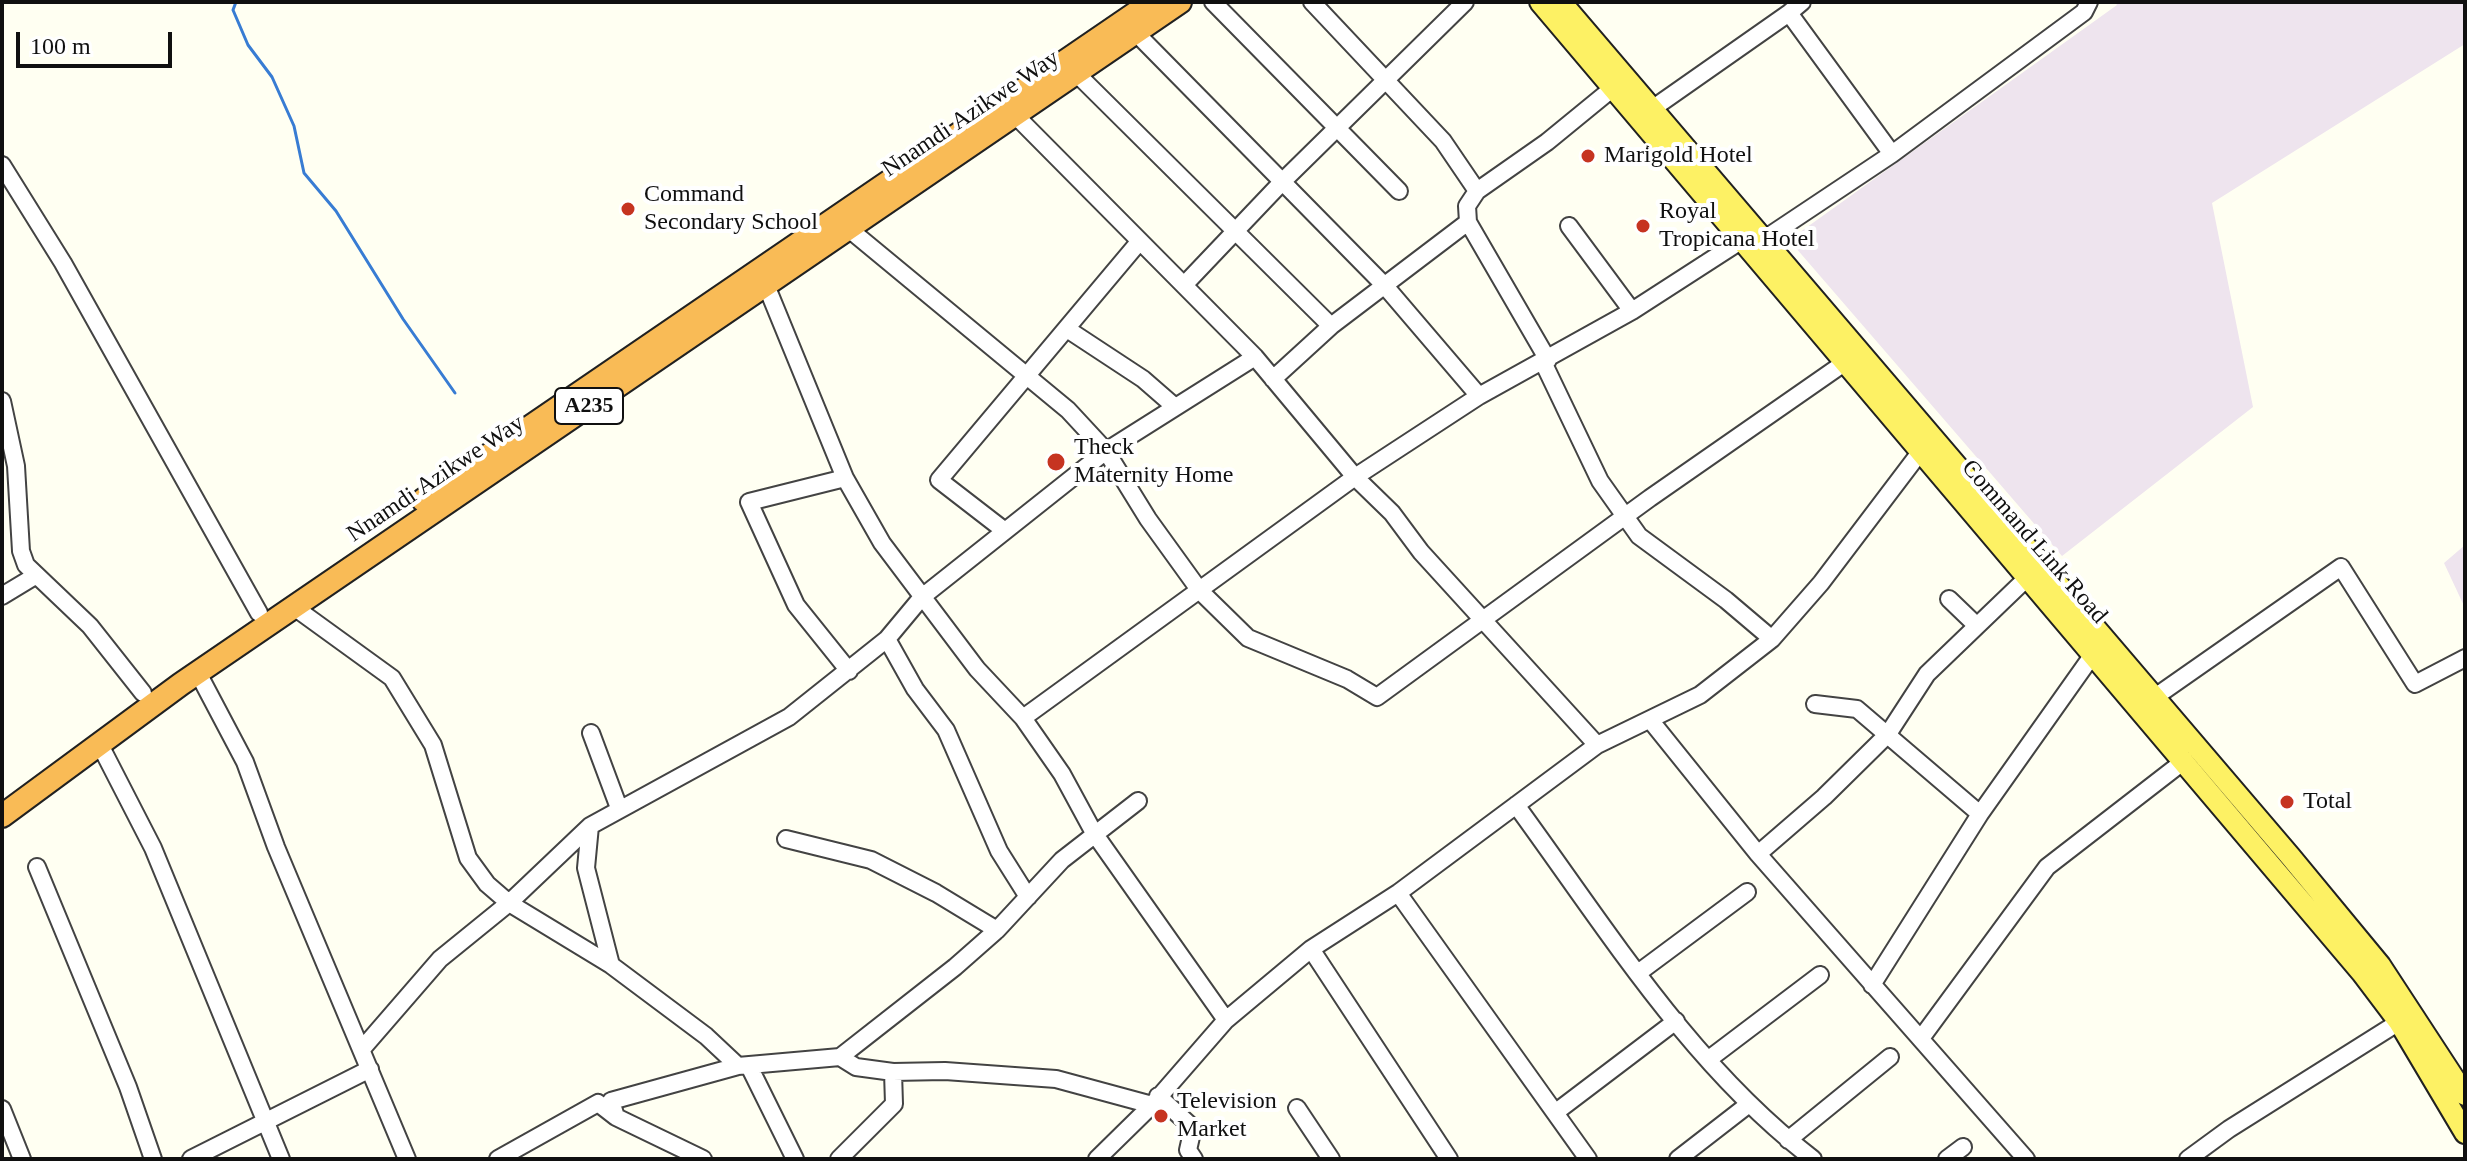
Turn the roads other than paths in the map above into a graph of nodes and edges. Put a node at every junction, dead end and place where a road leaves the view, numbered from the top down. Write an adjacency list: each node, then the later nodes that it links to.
1 (1152, 2): 58 (highway, Nnamdi Azikwe Way / A235)
2 (1180, 2): 10 (highway, Nnamdi Azikwe Way / A235)
3 (1213, 2): 16 (street)
4 (1312, 2): 12 (street)
5 (1465, 2): 12 (street)
6 (1540, 2): 13 (main road, Command Link Road)
7 (1561, 2): 14 (main road, Command Link Road)
8 (2089, 2): 17 (street)
9 (1796, 8): 14 (street); 17 (street)
10 (1136, 33): 11 (highway, Nnamdi Azikwe Way / A235); 19 (street)
11 (1076, 73): 15 (highway, Nnamdi Azikwe Way / A235); 25 (street)
12 (1387, 79): 16 (street); 21 (street)
13 (1613, 88): 21 (street); 26 (main road, Command Link Road)
14 (1652, 109): 27 (main road, Command Link Road)
15 (1015, 115): 24 (highway, Nnamdi Azikwe Way / A235); 28 (street)
16 (1336, 128): 19 (street); 20 (street)
17 (1892, 154): 27 (street)
18 (2, 165): 58 (street)
19 (1283, 181): 25 (street); 31 (street)
20 (1399, 191)
21 (1477, 191): 22 (street)
22 (1468, 222): 31 (street); 37 (street)
23 (1569, 226): 33 (street)
24 (849, 229): 30 (highway, Nnamdi Azikwe Way / A235); 39 (street)
25 (1237, 231): 29 (street); 34 (street)
26 (1742, 240): 32 (main road, Command Link Road); 33 (street)
27 (1763, 240): 32 (main road, Command Link Road)
28 (1139, 242): 29 (street); 35 (street)
29 (1186, 283): 36 (street)
30 (766, 285): 48 (street); 57 (highway, Nnamdi Azikwe Way / A235)
31 (1385, 286): 34 (street); 41 (street)
32 (1810, 308): 38 (main road, Command Link Road); 68 (main road, Command Link Road)
33 (1632, 311): 37 (street)
34 (1331, 326): 40 (street)
35 (1067, 329): 39 (street); 43 (street)
36 (1255, 357): 40 (street); 43 (street)
37 (1545, 361): 41 (street); 49 (street)
38 (1847, 361): 45 (main road, Command Link Road); 49 (street)
39 (1026, 378): 44 (street); 50 (street)
40 (1273, 379): 47 (street)
41 (1479, 396): 47 (street)
42 (2, 401): 46 (street)
43 (1174, 406): 44 (street)
44 (1106, 451): 50 (street); 53 (street)
45 (1921, 451): 52 (main road, Command Link Road); 62 (street)
46 (9, 466): 51 (street)
47 (1355, 477): 53 (street); 59 (street)
48 (845, 478): 55 (street); 65 (street)
49 (1626, 516): 59 (street); 62 (street)
50 (1005, 531): 55 (street)
51 (35, 576): 54 (street); 67 (street)
52 (2029, 576): 60 (street); 63 (main road, Command Link Road)
53 (1200, 591): 59 (street); 70 (street)
54 (2, 596)
55 (922, 597): 61 (street); 70 (street)
56 (1949, 599): 60 (street)
57 (294, 607): 66 (highway, Nnamdi Azikwe Way / A235); 91 (street)
58 (259, 613): 67 (highway, Nnamdi Azikwe Way / A235)
59 (1485, 621): 75 (street)
60 (1976, 625): 73 (street)
61 (887, 639): 65 (street); 90 (street)
62 (1772, 639): 71 (street)
63 (2094, 653): 76 (main road, Command Link Road); 81 (street)
64 (2465, 658): 68 (street)
65 (849, 671): 80 (street)
66 (198, 673): 74 (highway, Nnamdi Azikwe Way / A235); 102 (street)
67 (143, 693): 77 (highway, Nnamdi Azikwe Way / A235)
68 (2155, 697): 109 (main road, Command Link Road)
69 (1815, 704): 73 (street)
70 (1023, 718): 84 (street)
71 (1651, 721): 75 (street); 86 (street)
72 (591, 733): 80 (street)
73 (1888, 734): 81 (street); 86 (street)
74 (99, 743): 82 (highway, Nnamdi Azikwe Way / A235); 116 (street)
75 (1597, 745): 79 (street)
76 (2184, 761): 100 (main road, Command Link Road); 101 (street)
77 (2, 798)
78 (1138, 801): 84 (street)
79 (1516, 805): 89 (street); 95 (street)
80 (619, 808): 83 (street)
81 (1980, 814): 97 (street)
82 (2, 816)
83 (590, 826): 91 (street); 94 (street)
84 (1094, 833): 90 (street); 98 (street)
85 (786, 839): 92 (street)
86 (1758, 854): 97 (street)
87 (37, 867): 121 (street)
88 (1747, 892): 95 (street)
89 (1398, 893): 93 (street); 114 (street)
90 (1028, 897): 92 (street)
91 (509, 903): 94 (street); 102 (street)
92 (997, 930): 103 (street)
93 (1311, 949): 98 (street); 132 (street)
94 (611, 965): 106 (street)
95 (1638, 973): 99 (street)
96 (1820, 975): 105 (street)
97 (1872, 985): 101 (street)
98 (1226, 1020): 110 (street)
99 (1676, 1021): 105 (street); 114 (street)
100 (2399, 1022): 117 (main road, Command Link Road); 138 (street)
101 (1922, 1037): 137 (street)
102 (362, 1049): 107 (street)
103 (840, 1057): 106 (street); 108 (street)
104 (1890, 1057): 118 (street)
105 (1709, 1059): 111 (street)
106 (743, 1066): 115 (street); 127 (street)
107 (370, 1069): 116 (street); 124 (street)
108 (893, 1072): 110 (street); 128 (street)
109 (2465, 1095)
110 (1155, 1101): 129 (street); 130 (street)
111 (1749, 1104): 118 (street); 134 (street)
112 (1297, 1108): 131 (street)
113 (2, 1109): 120 (street)
114 (1556, 1112): 133 (street)
115 (616, 1117): 125 (street); 126 (street)
116 (268, 1123): 122 (street); 123 (street)
117 (2465, 1133)
118 (1788, 1140): 135 (street)
119 (1963, 1147): 136 (street)
120 (22, 1159)
121 (153, 1159)
122 (191, 1159)
123 (281, 1159)
124 (407, 1159)
125 (498, 1159)
126 (703, 1159)
127 (795, 1159)
128 (839, 1159)
129 (1097, 1159)
130 (1194, 1159)
131 (1331, 1159)
132 (1449, 1159)
133 (1588, 1159)
134 (1678, 1159)
135 (1813, 1159)
136 (1947, 1159)
137 (2026, 1159)
138 (2188, 1159)

